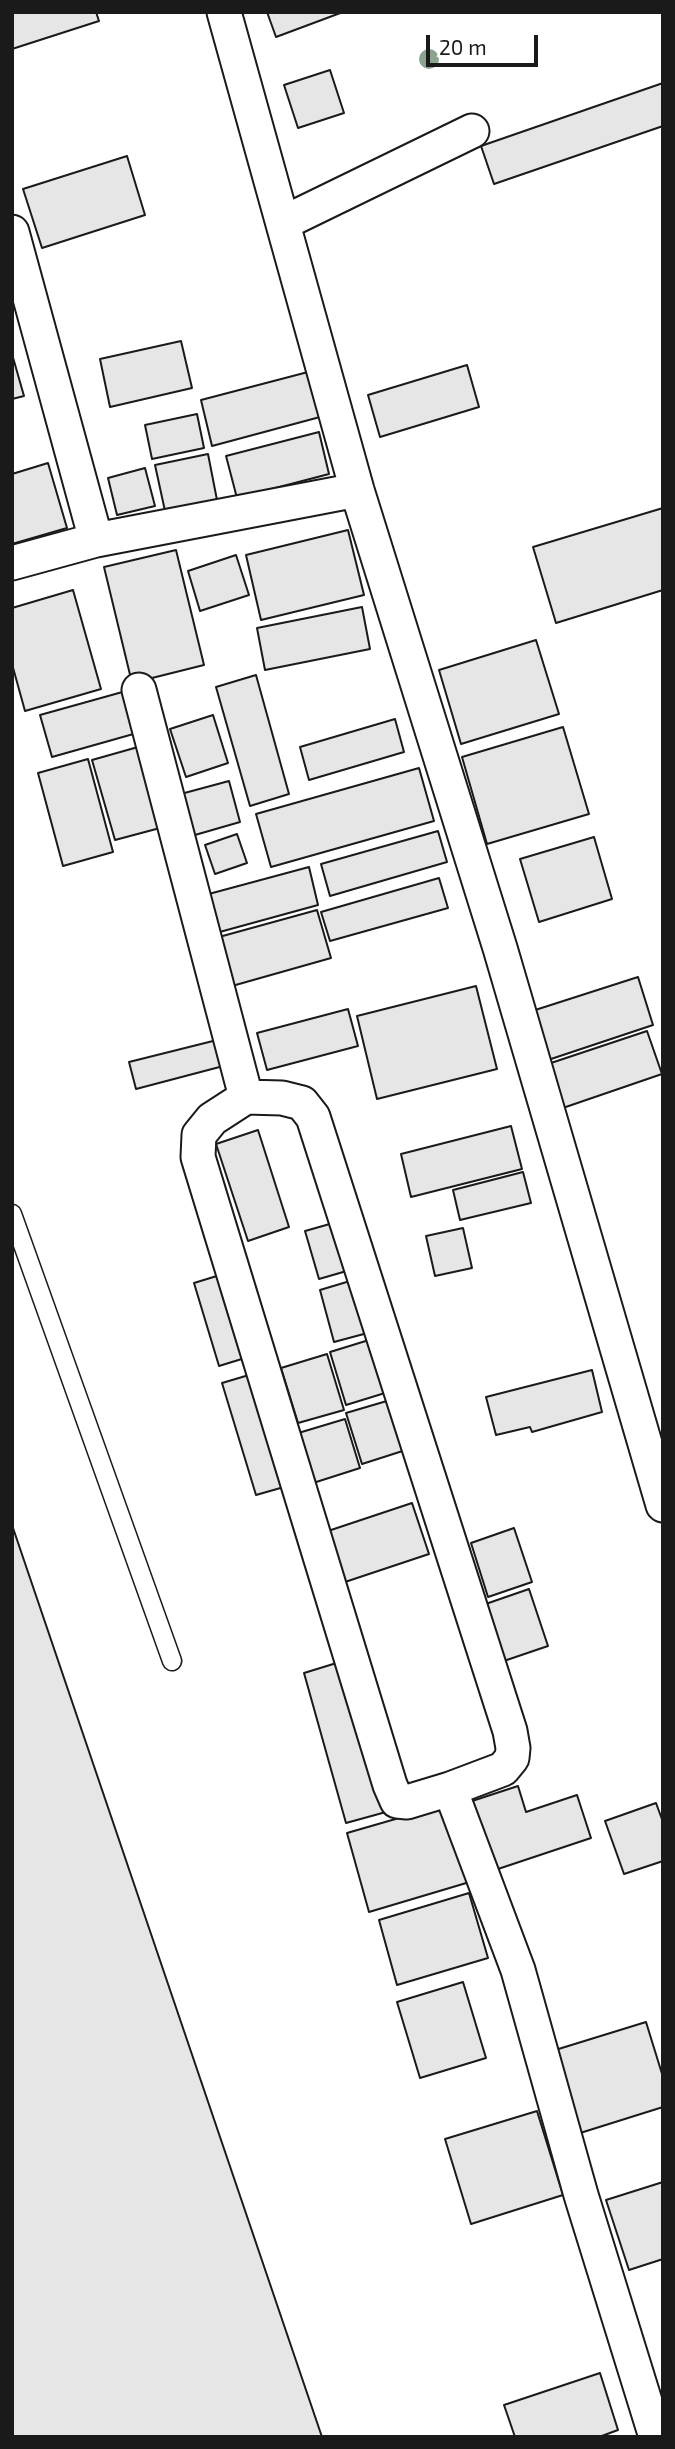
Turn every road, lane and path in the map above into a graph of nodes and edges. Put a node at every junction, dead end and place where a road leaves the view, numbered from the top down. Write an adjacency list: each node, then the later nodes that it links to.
1 (224, 12): 3 (street)
2 (472, 131): 3 (street)
3 (283, 223): 5 (street)
4 (12, 232): 6 (street)
5 (357, 490): 6 (street); 11 (street)
6 (96, 540): 7 (street)
7 (12, 563)
8 (139, 690): 9 (street)
9 (246, 1097): 13 (street); 13 (street)
10 (12, 1214): 12 (lane)
11 (663, 1505)
12 (172, 1661)
13 (450, 1789): 14 (street)
14 (656, 2437)

